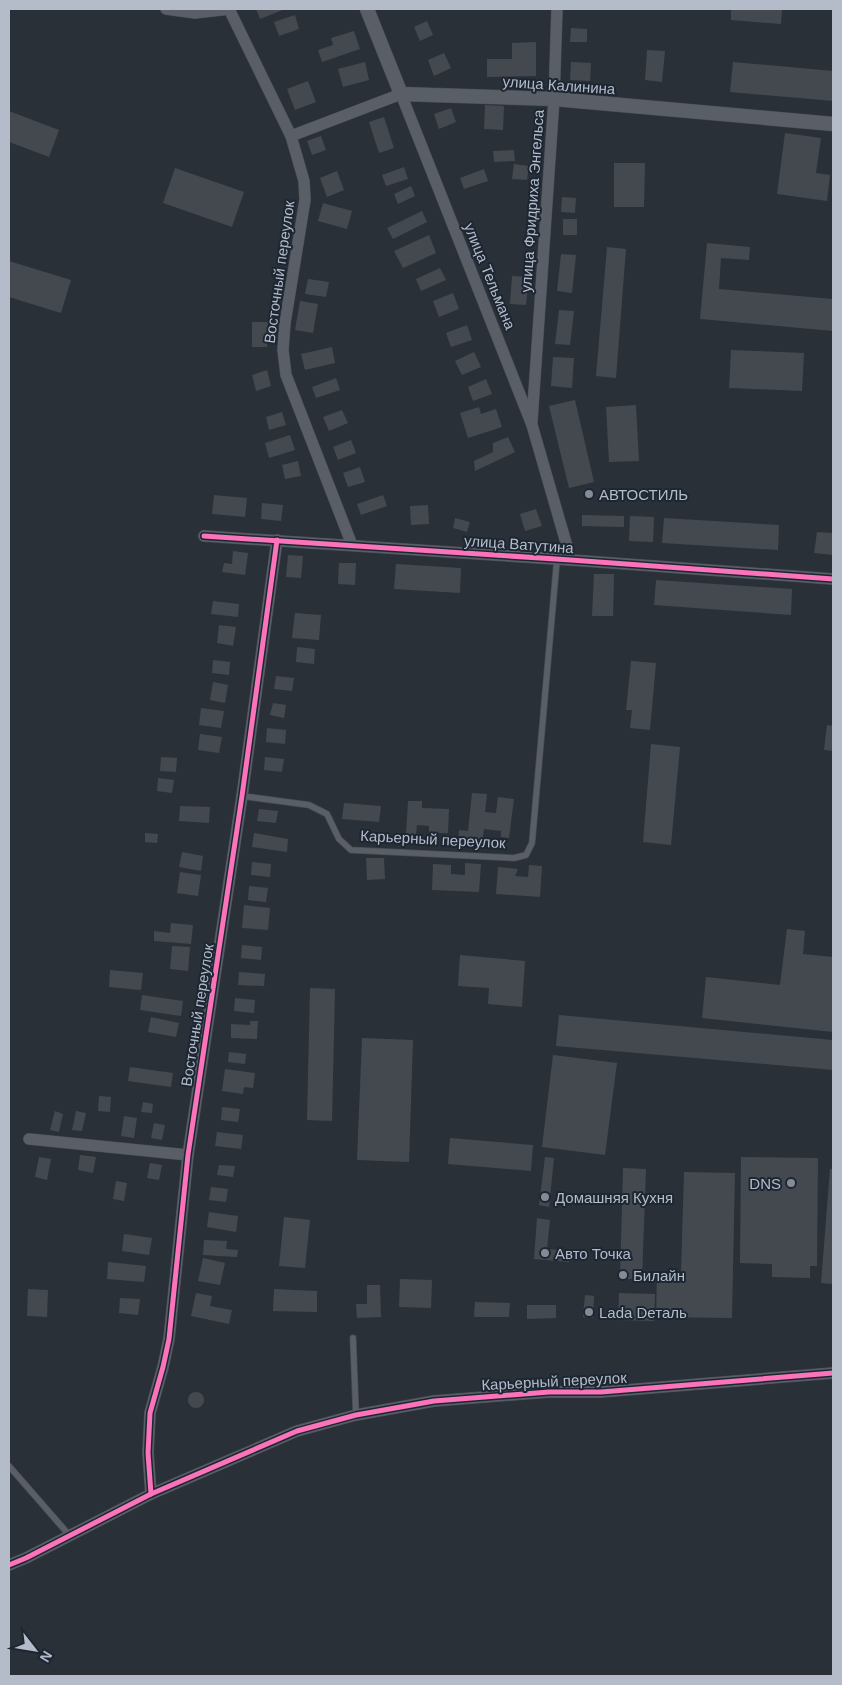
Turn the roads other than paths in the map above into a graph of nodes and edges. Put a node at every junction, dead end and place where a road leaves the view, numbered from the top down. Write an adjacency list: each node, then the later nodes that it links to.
1 (166, 9): 2 (street, Восточный переулок)
2 (229, 9): 8 (street, Восточный переулок)
3 (367, 9): 5 (street, улица Тельмана)
4 (557, 9): 6 (street, улица Фридриха Энгельса)
5 (401, 94): 6 (street, улица Калинина); 8 (street, улица Калинина); 9 (street, улица Тельмана)
6 (554, 99): 7 (street, улица Калинина); 9 (street, улица Фридриха Энгельса)
7 (833, 124)
8 (291, 136): 12 (street, Восточный переулок)
9 (532, 426): 14 (street, улица Тельмана)
10 (204, 536): 11 (street, улица Ватутина)
11 (277, 540): 12 (street, улица Ватутина); 16 (street, Восточный переулок)
12 (352, 545): 13 (street, улица Ватутина)
13 (557, 559): 14 (street, улица Ватутина); 16 (lane, Карьерный переулок)
14 (571, 560): 15 (street, улица Ватутина)
15 (833, 579)
16 (242, 796): 18 (street, Восточный переулок)
17 (29, 1140): 18 (street)
18 (188, 1155): 23 (street, Восточный переулок)
19 (353, 1338): 21 (lane)
20 (833, 1373): 21 (street, Карьерный переулок)
21 (356, 1415): 23 (street, Карьерный переулок)
22 (9, 1466): 24 (lane)
23 (151, 1494): 24 (street, Карьерный переулок)
24 (70, 1536): 25 (street, Карьерный переулок)
25 (9, 1565)

